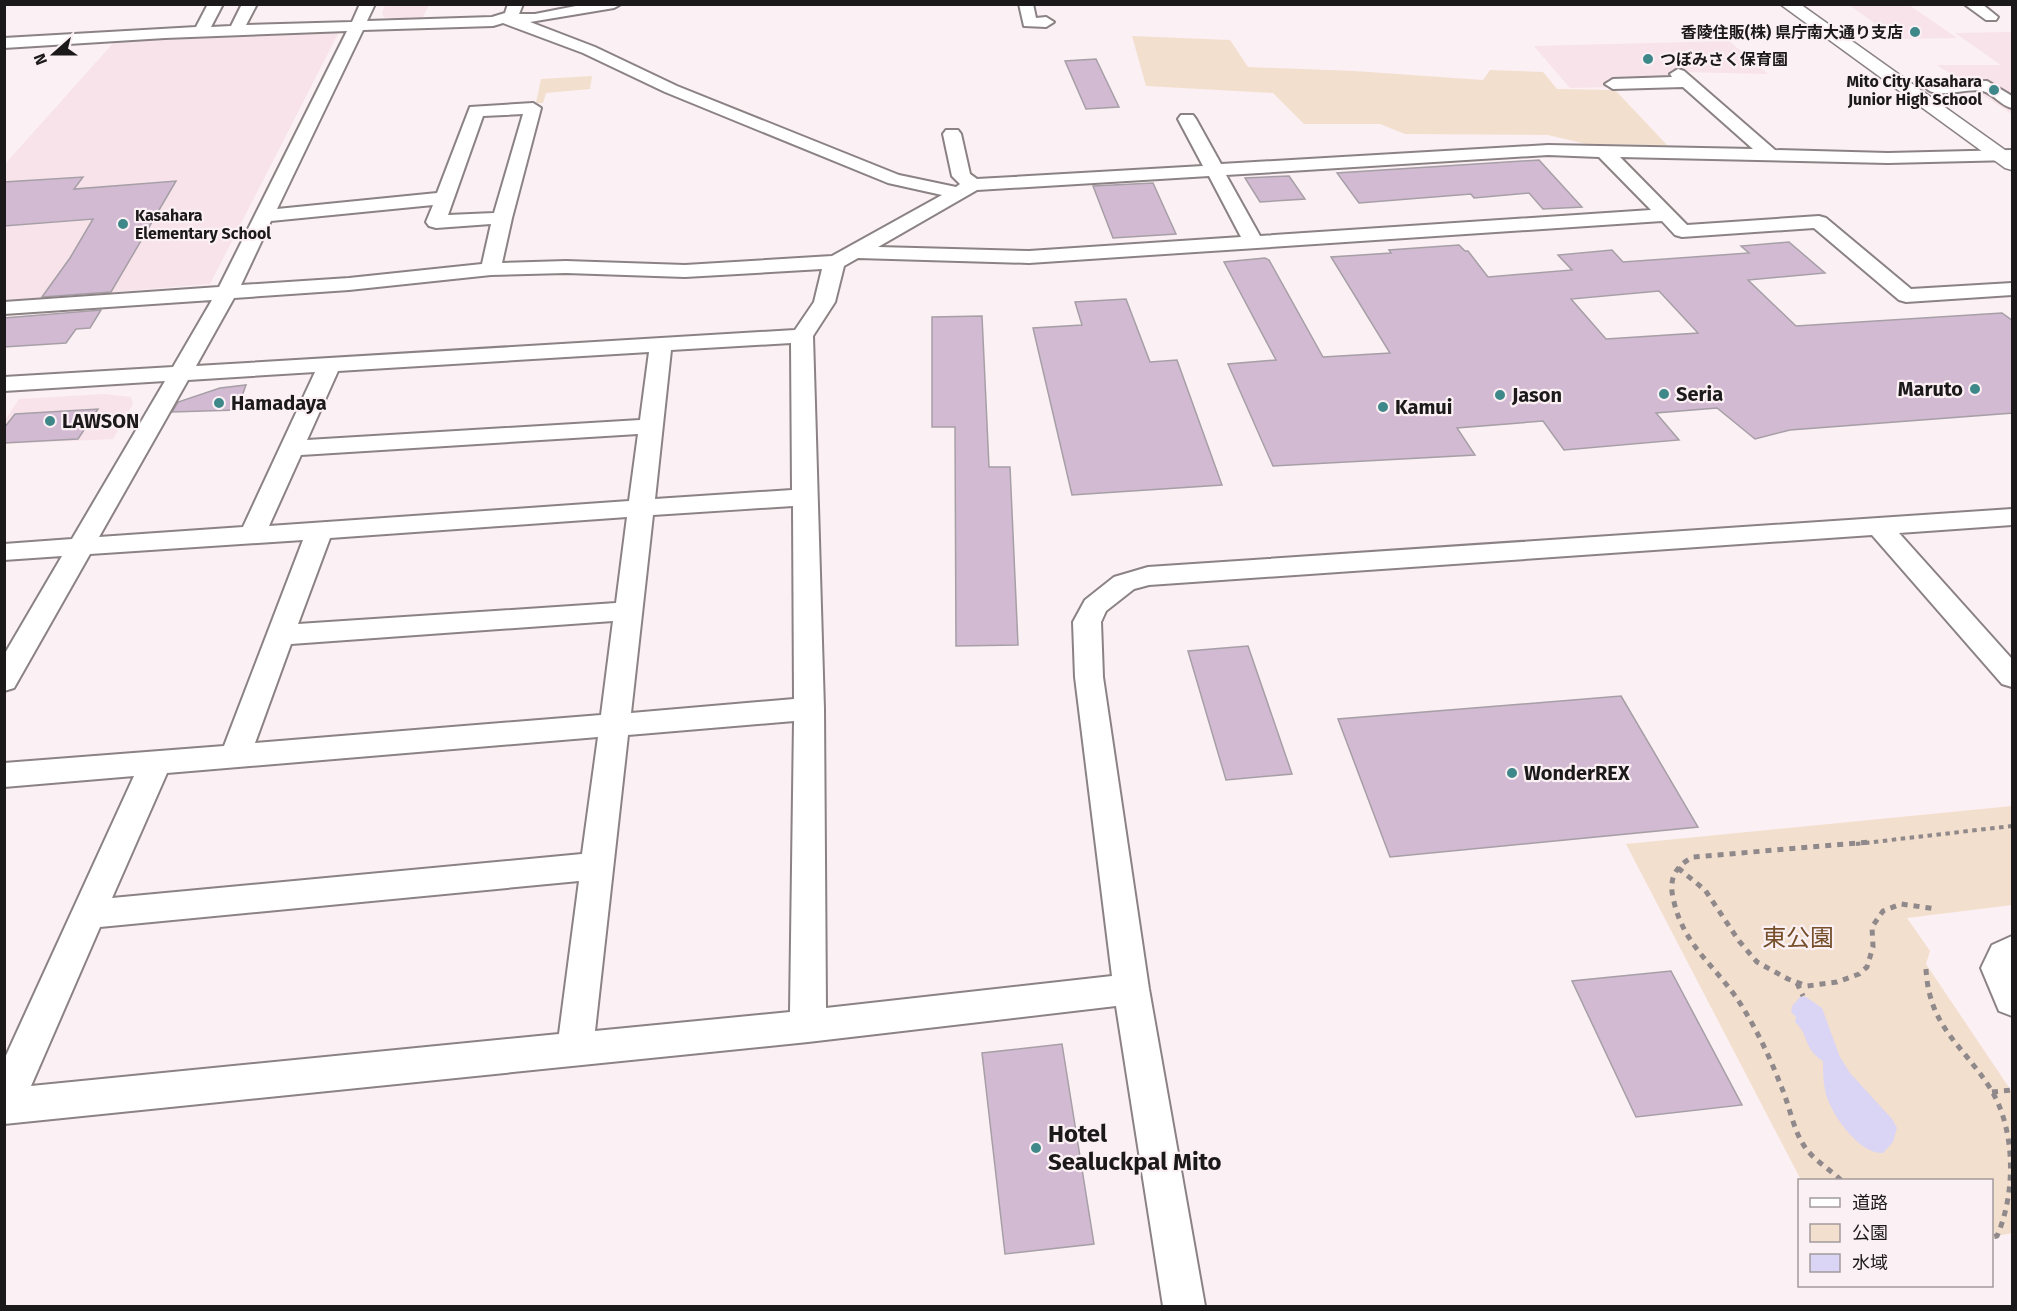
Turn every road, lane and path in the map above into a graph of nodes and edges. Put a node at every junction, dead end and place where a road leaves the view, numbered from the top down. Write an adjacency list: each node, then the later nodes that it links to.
1 (216, 4): 16 (street)
2 (250, 4): 15 (street)
3 (368, 4): 13 (street)
4 (614, 4): 9 (street)
5 (1026, 4): 12 (street)
6 (1788, 4): 26 (main road)
7 (1815, 4): 19 (main road)
8 (1971, 4): 11 (street)
9 (511, 11): 13 (street); 29 (street)
10 (292, 12): 14 (street)
11 (1991, 17)
12 (1046, 22)
13 (357, 26): 14 (street); 32 (street)
14 (285, 28): 15 (street)
15 (236, 30): 16 (street)
16 (201, 32): 17 (street)
17 (4, 43)
18 (1613, 84): 27 (street)
19 (1934, 88): 21 (street); 26 (main road)
20 (488, 90): 22 (street)
21 (2013, 103)
22 (481, 111): 30 (street); 33 (street)
23 (1187, 118): 28 (street)
24 (952, 134): 29 (street)
25 (1604, 151): 27 (street); 28 (street); 31 (street)
26 (2010, 154): 27 (street)
27 (1771, 156)
28 (1215, 169): 29 (street); 34 (street)
29 (965, 189): 35 (street)
30 (445, 198): 32 (street); 33 (street)
31 (1666, 215): 34 (street); 37 (street)
32 (265, 216): 38 (street)
33 (502, 218): 36 (street)
34 (1254, 243): 35 (street)
35 (844, 257): 36 (street); 40 (street)
36 (491, 269): 38 (street)
37 (2013, 289)
38 (227, 292): 39 (street); 43 (street)
39 (4, 308)
40 (802, 336): 41 (street); 47 (street)
41 (661, 345): 42 (street); 45 (street)
42 (329, 365): 43 (street); 46 (street)
43 (181, 374): 44 (street); 53 (street)
44 (7, 387)
45 (651, 426): 46 (street); 48 (street)
46 (291, 448): 52 (street)
47 (805, 497): 48 (street); 59 (street)
48 (641, 508): 51 (street); 55 (street)
49 (2013, 517): 50 (street)
50 (1879, 527): 57 (street); 72 (street)
51 (320, 530): 52 (street); 56 (street)
52 (252, 535): 53 (street)
53 (82, 546): 54 (street); 58 (street)
54 (4, 552)
55 (628, 611): 56 (street); 60 (street)
56 (281, 635): 61 (street)
57 (2013, 677)
58 (4, 681)
59 (809, 709): 60 (street); 75 (street)
60 (615, 725): 61 (street); 65 (street)
61 (235, 756): 62 (street)
62 (156, 762): 63 (street); 68 (street)
63 (4, 775)
64 (2013, 826): 66 (path)
65 (597, 866): 68 (street); 76 (street)
66 (1678, 868): 71 (path); 80 (path)
67 (1936, 909): 71 (path)
68 (89, 914): 79 (street)
69 (2013, 951): 74 (street)
70 (1926, 969): 78 (path)
71 (1797, 982): 73 (path)
72 (1131, 989): 75 (street); 82 (street)
73 (1803, 996)
74 (2013, 1000)
75 (808, 1026): 76 (street)
76 (575, 1049): 79 (street)
77 (2013, 1090): 78 (path)
78 (1992, 1092): 81 (path)
79 (4, 1105)
80 (1840, 1179)
81 (1993, 1237)
82 (1184, 1306)

